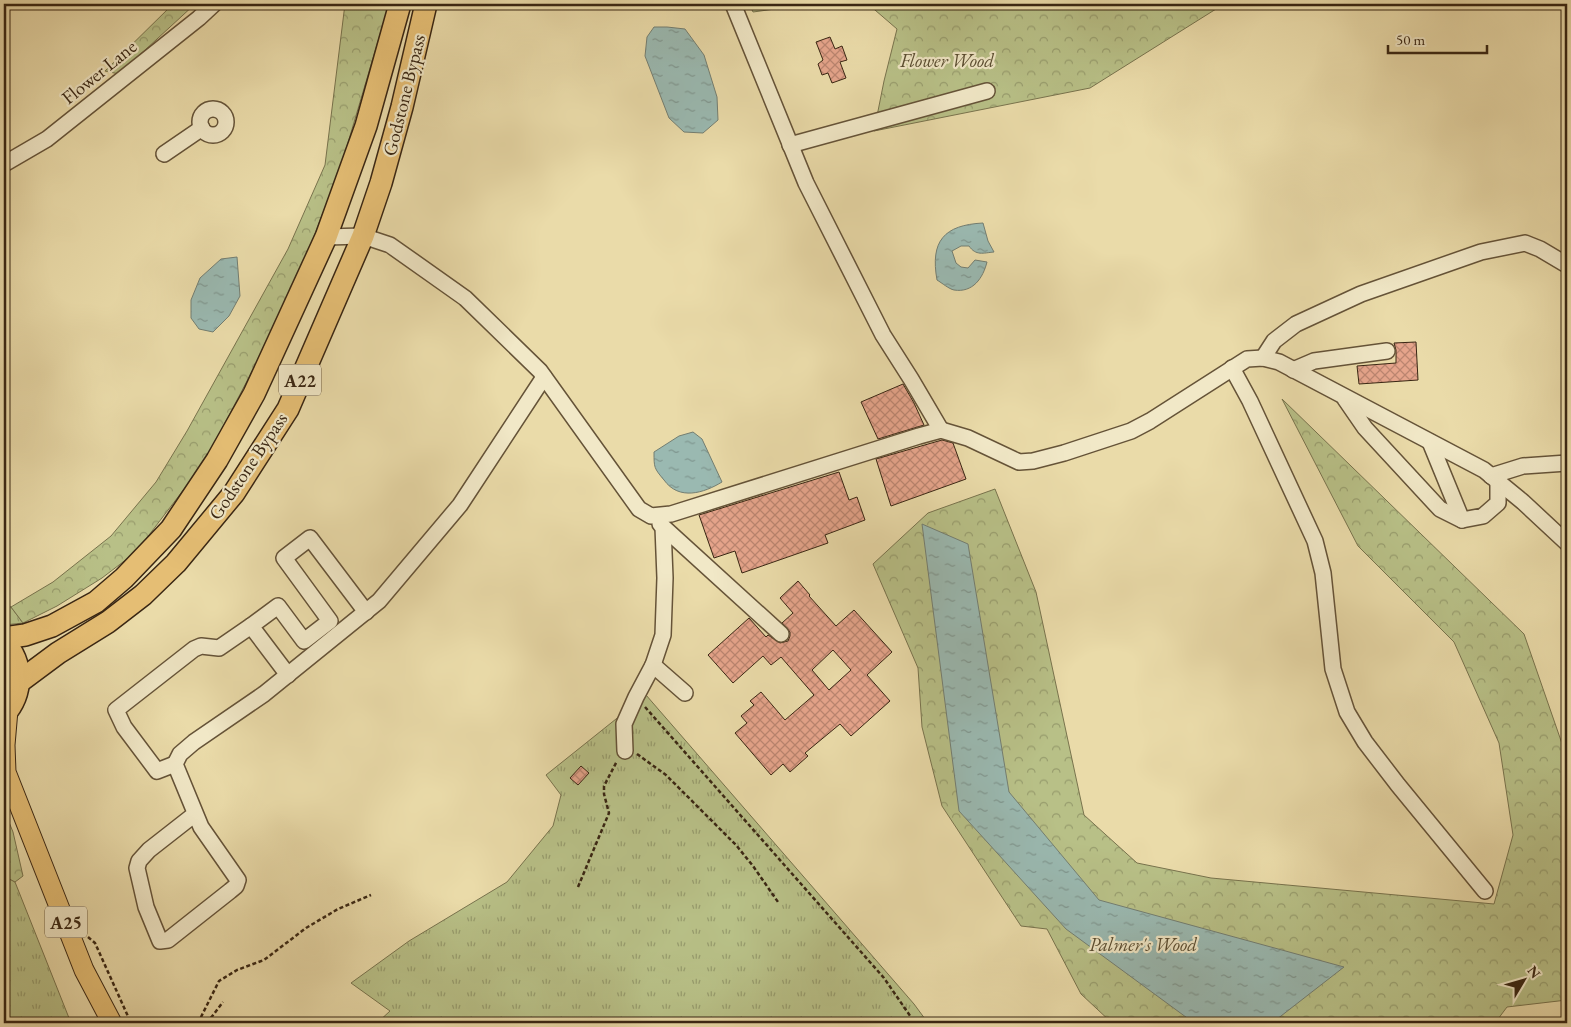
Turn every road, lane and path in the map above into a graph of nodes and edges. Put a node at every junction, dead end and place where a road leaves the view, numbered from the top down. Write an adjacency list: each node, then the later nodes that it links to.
1 (214, 4): 9 (street, Flower Lane)
2 (400, 4): 11 (highway, Godstone Bypass / A22)
3 (426, 4): 10 (highway, Godstone Bypass / A22)
4 (733, 4): 7 (street)
5 (988, 91): 7 (street)
6 (202, 128): 8 (street)
7 (790, 144): 19 (street)
8 (164, 154)
9 (4, 164)
10 (363, 236): 11 (street); 17 (street); 34 (highway, Godstone Bypass / A22)
11 (326, 237): 30 (highway, Godstone Bypass / A22)
12 (1567, 265): 14 (street)
13 (1387, 351): 16 (street)
14 (1262, 358): 15 (street); 16 (street)
15 (1232, 368): 19 (street); 43 (street)
16 (1293, 370): 18 (street)
17 (544, 377): 23 (street); 27 (street)
18 (1343, 396): 20 (street); 24 (street)
19 (941, 430): 23 (street)
20 (1430, 442): 22 (street); 24 (street)
21 (1567, 464): 22 (street)
22 (1494, 479): 24 (street); 26 (street)
23 (651, 516): 25 (street)
24 (1462, 520)
25 (663, 527): 29 (street); 32 (street)
26 (1567, 543)
27 (366, 612): 28 (street); 33 (street)
28 (251, 626): 33 (street); 39 (street)
29 (781, 634)
30 (4, 638)
31 (4, 642): 34 (highway)
32 (653, 665): 35 (street); 36 (street)
33 (288, 675): 39 (street)
34 (19, 682): 37 (highway)
35 (684, 693)
36 (636, 697): 38 (street); 54 (path)
37 (6, 712): 40 (main road, A25)
38 (626, 751): 42 (path); 45 (path)
39 (175, 764): 41 (street)
40 (5, 771): 46 (main road, A25)
41 (195, 814): 41 (street)
42 (578, 887)
43 (1485, 890)
44 (371, 895): 52 (path)
45 (778, 902)
46 (64, 917): 47 (main road, A25); 51 (path)
47 (89, 980): 49 (main road, A25); 50 (main road, A25)
48 (223, 1002): 53 (path)
49 (95, 1023)
50 (112, 1023)
51 (131, 1023)
52 (198, 1023)
53 (207, 1023)
54 (915, 1023)

